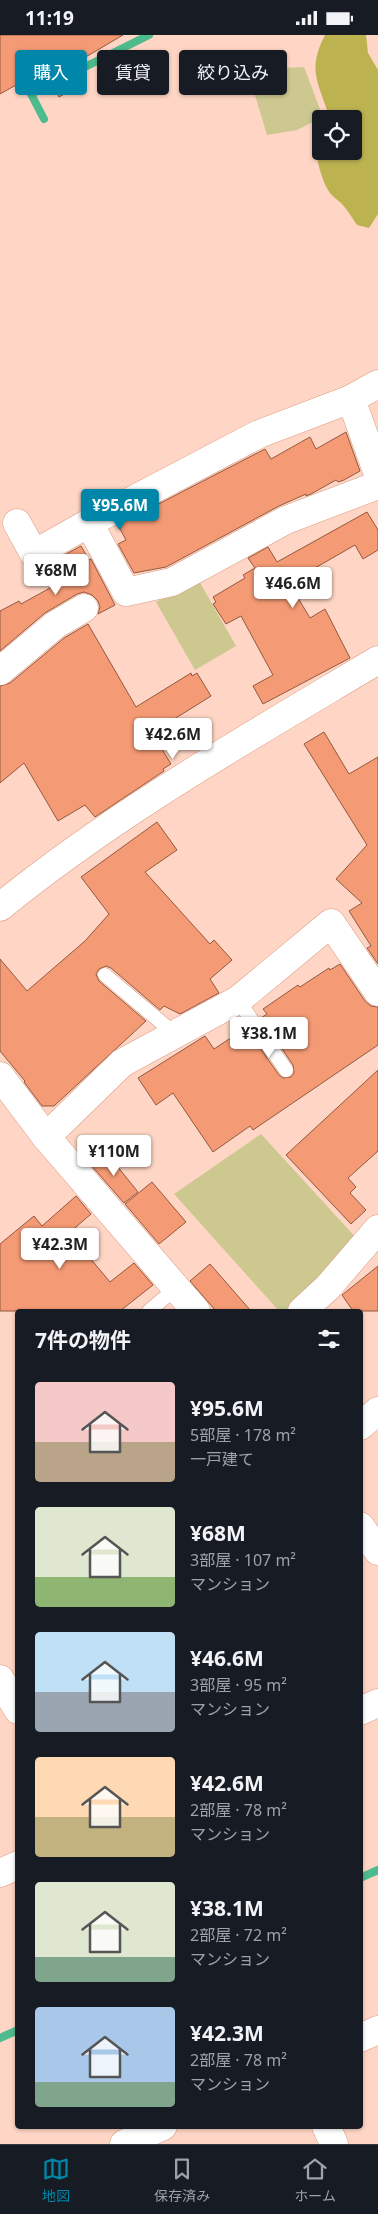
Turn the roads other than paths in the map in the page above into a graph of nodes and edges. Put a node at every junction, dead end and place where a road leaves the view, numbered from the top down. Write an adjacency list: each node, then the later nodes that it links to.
1 (378, 384): 2 (street)
2 (351, 399): 3 (street); 6 (street)
3 (378, 474)
4 (378, 485): 6 (street)
5 (17, 523): 6 (street)
6 (89, 523)
7 (84, 608): 9 (street)
8 (378, 659): 10 (street)
9 (0, 671)
10 (0, 907)
11 (105, 975): 14 (lane)
12 (378, 992): 13 (street)
13 (238, 1000): 14 (street); 15 (lane)
14 (175, 1034): 17 (street)
15 (286, 1070)
16 (0, 1076): 17 (street)
17 (46, 1137): 19 (street)
18 (378, 1229): 22 (street)
19 (176, 1288): 20 (lane); 21 (street)
20 (151, 1309)
21 (194, 1309)
22 (304, 1309)
23 (378, 1411): 24 (street)
24 (363, 1424)
25 (0, 1679): 27 (street)
26 (378, 1703): 28 (street)
27 (10, 1707)
28 (363, 1710)
29 (15, 1866): 30 (street)
30 (0, 1873)
31 (378, 2030): 32 (street)
32 (363, 2037)
33 (157, 2129): 35 (street)
34 (327, 2129): 36 (street)
35 (124, 2144)
36 (334, 2144)

